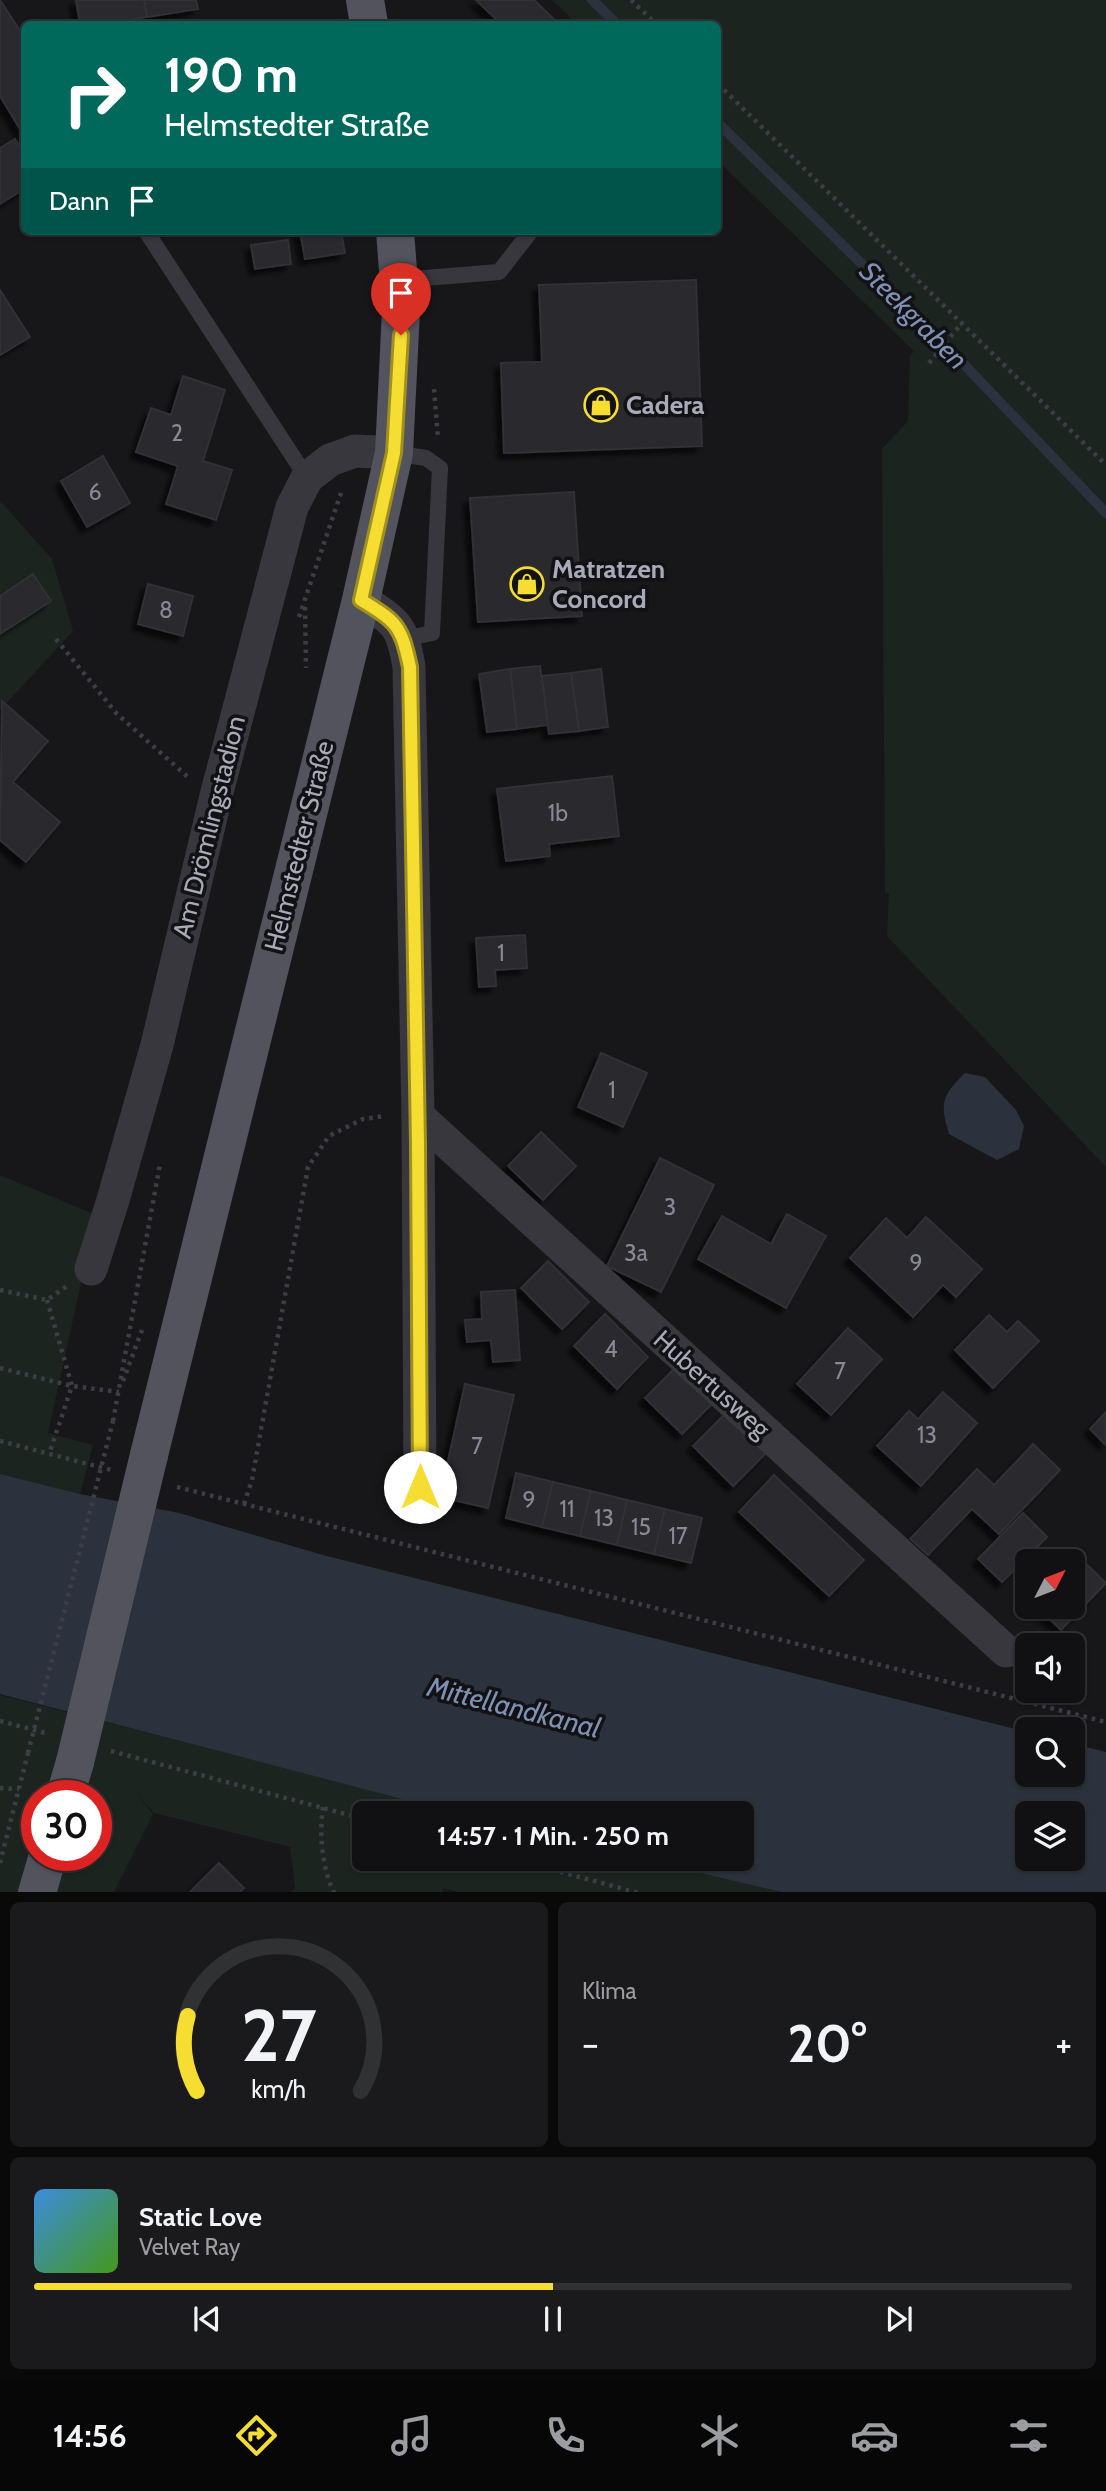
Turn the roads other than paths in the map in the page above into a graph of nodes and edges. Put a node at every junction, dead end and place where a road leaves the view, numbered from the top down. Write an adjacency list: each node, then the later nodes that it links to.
1 (365, 0): 2 (main road)
2 (368, 21)
3 (149, 235): 8 (lane)
4 (395, 235): 6 (main road, Helmstedter Straße)
5 (528, 235): 6 (lane)
6 (400, 280): 7 (main road, Helmstedter Straße)
7 (394, 453): 8 (street, Am Drömlingstadion); 9 (main road, Helmstedter Straße); 10 (lane)
8 (307, 478): 12 (street, Am Drömlingstadion)
9 (361, 600): 10 (street); 15 (main road, Helmstedter Straße, bridge)
10 (404, 639): 11 (street)
11 (418, 1116): 13 (street); 14 (street, Hubertusweg)
12 (90, 1269)
13 (420, 1487)
14 (1006, 1651)
15 (75, 1761)

